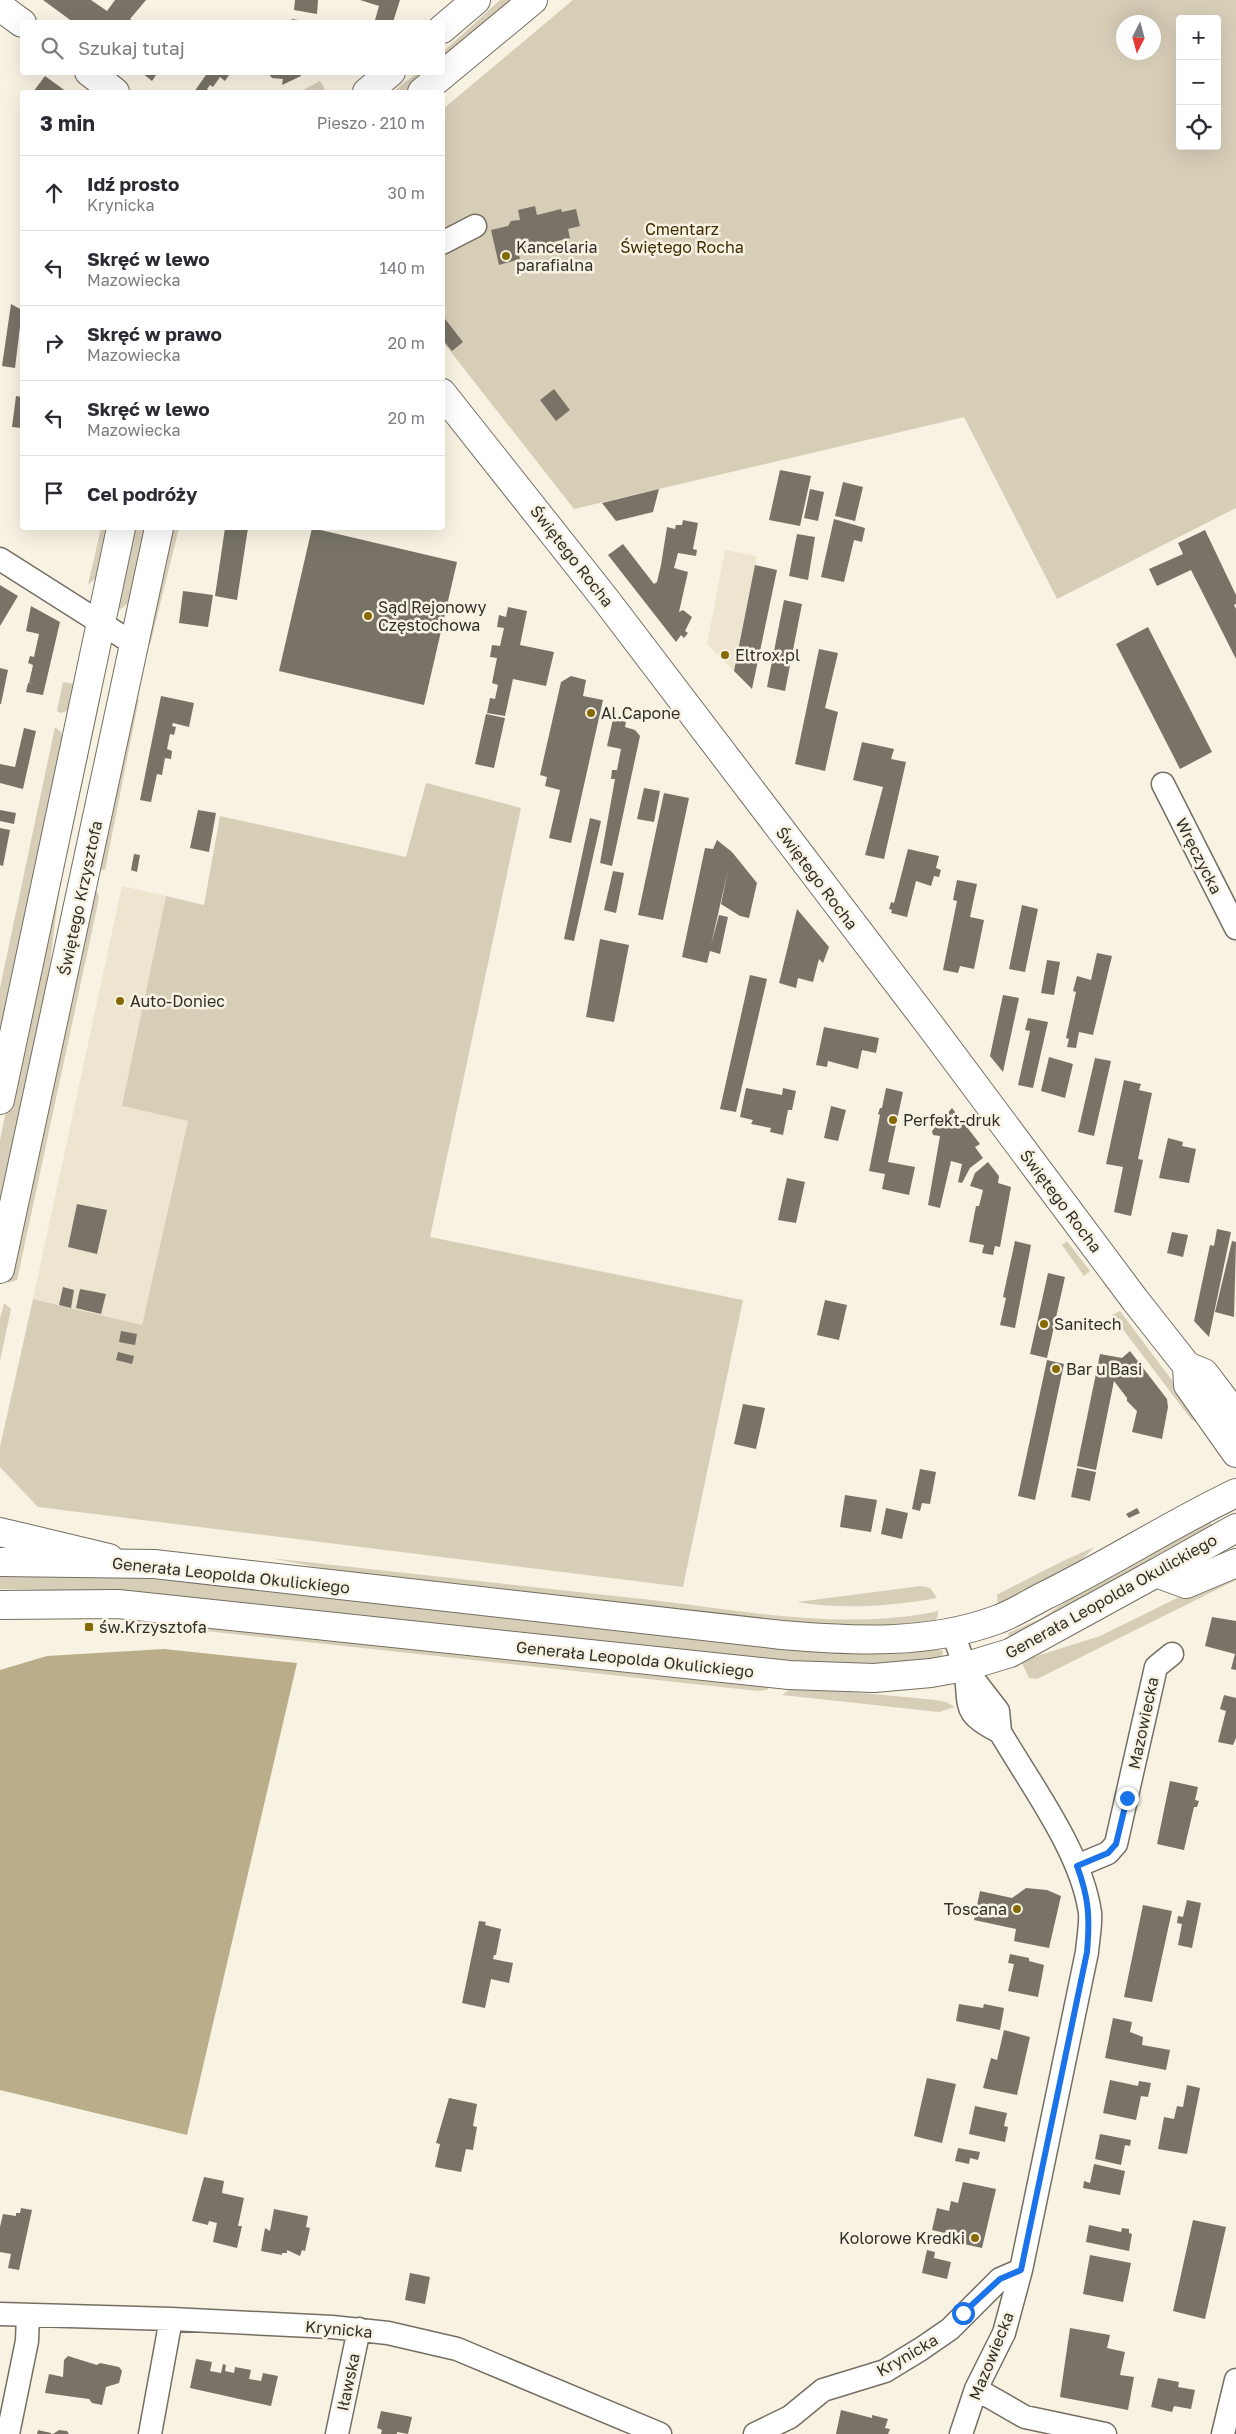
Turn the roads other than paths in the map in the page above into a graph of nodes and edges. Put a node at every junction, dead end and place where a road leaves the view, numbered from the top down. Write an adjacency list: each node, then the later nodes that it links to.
1 (476, 0): 5 (main road)
2 (533, 0): 6 (main road)
3 (0, 7): 4 (main road)
4 (20, 22)
5 (445, 26)
6 (445, 73)
7 (92, 75): 10 (main road)
8 (388, 75): 11 (main road)
9 (443, 75): 12 (main road)
10 (112, 90)
11 (370, 90)
12 (424, 90)
13 (475, 226): 14 (street)
14 (445, 241)
15 (445, 397): 25 (main road, Świętego Rocha)
16 (121, 530): 19 (main road)
17 (159, 530): 20 (main road, Świętego Krzysztofa)
18 (0, 559): 19 (street)
19 (100, 622): 20 (street); 23 (main road)
20 (134, 644): 24 (main road, Świętego Krzysztofa)
21 (1163, 784): 22 (street, Wręczycka)
22 (1236, 928)
23 (0, 1100)
24 (0, 1269)
25 (1187, 1366): 26 (main road, Świętego Rocha); 27 (main road, Świętego Rocha)
26 (1236, 1415)
27 (1236, 1453)
28 (1236, 1493): 36 (main road, Generała Leopolda Okulickiego)
29 (1236, 1528): 34 (main road, Generała Leopolda Okulickiego)
30 (0, 1532): 32 (main road)
31 (0, 1562): 32 (main road, Generała Leopolda Okulickiego)
32 (130, 1562): 36 (main road, Generała Leopolda Okulickiego)
33 (1236, 1562): 34 (main road)
34 (1156, 1573): 38 (main road, Generała Leopolda Okulickiego)
35 (0, 1605): 38 (main road, Generała Leopolda Okulickiego)
36 (953, 1632): 38 (street, Mazowiecka)
37 (1172, 1654): 39 (street, Mazowiecka)
38 (964, 1667): 39 (street, Mazowiecka)
39 (1077, 1866): 40 (street, Mazowiecka)
40 (1021, 2270): 46 (street, Mazowiecka); 51 (street, Krynicka)
41 (0, 2314): 42 (street, Krynicka)
42 (28, 2316): 43 (street, Krynicka); 47 (street)
43 (172, 2319): 44 (street, Krynicka); 48 (street)
44 (359, 2329): 49 (street, Iławska); 50 (street, Krynicka)
45 (1236, 2380): 54 (street)
46 (976, 2390): 52 (street, Mazowiecka); 53 (street)
47 (8, 2434)
48 (150, 2434)
49 (337, 2434)
50 (660, 2434)
51 (755, 2434)
52 (961, 2434)
53 (1105, 2434)
54 (1223, 2434)

